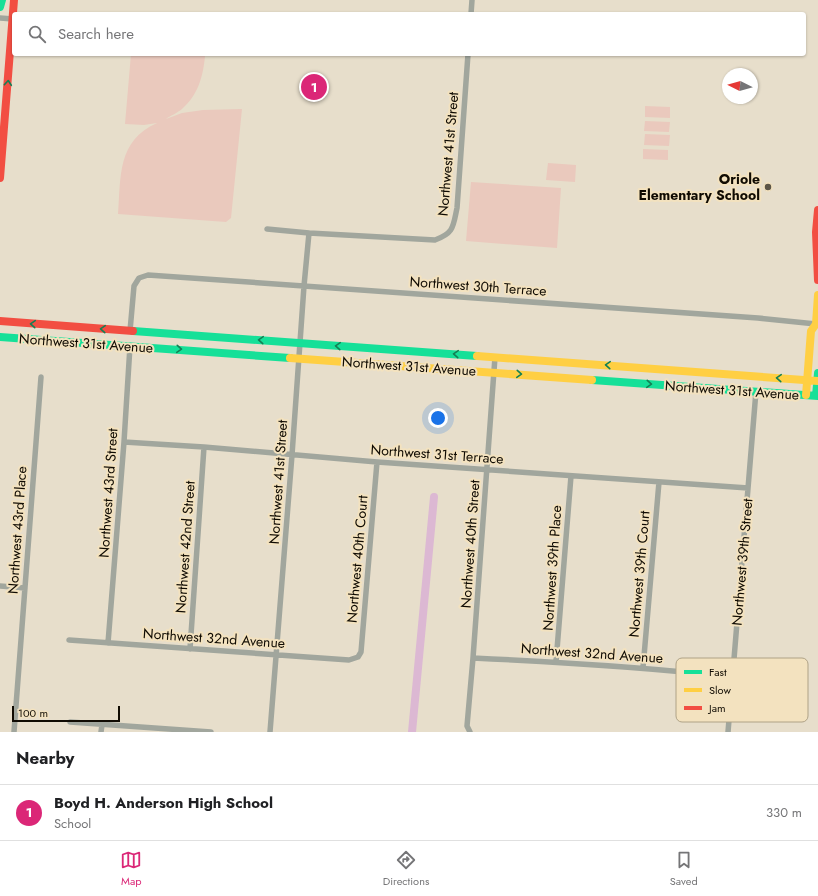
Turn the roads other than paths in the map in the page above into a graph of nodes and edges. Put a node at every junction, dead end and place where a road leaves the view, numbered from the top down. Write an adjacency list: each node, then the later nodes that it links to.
1 (2, 0): 4 (main road)
2 (14, 0): 5 (main road)
3 (472, 0): 6 (street)
4 (0, 7)
5 (13, 12)
6 (471, 12)
7 (0, 18): 8 (street)
8 (12, 19)
9 (12, 31): 11 (main road, one-way to 9)
10 (468, 56): 14 (street, Northwest 41st Street)
11 (0, 178)
12 (818, 210): 15 (main road)
13 (267, 229): 14 (street, Northwest 41st Street)
14 (309, 233): 16 (street, Northwest 41st Street)
15 (818, 280)
16 (304, 286): 19 (street, Northwest 30th Terrace); 20 (street, Northwest 30th Terrace); 22 (street, Northwest 41st Street)
17 (818, 295): 19 (main road)
18 (0, 321): 20 (main road, Northwest 31st Avenue, one-way to 18)
19 (817, 325): 29 (main road)
20 (130, 331): 22 (main road, Northwest 31st Avenue, one-way to 20)
21 (0, 337): 23 (main road, Northwest 31st Avenue)
22 (300, 343): 24 (main road, Northwest 31st Avenue, one-way to 22); 25 (street, Northwest 41st Street)
23 (130, 346): 25 (main road, Northwest 31st Avenue, one-way to 25); 33 (street, Northwest 43rd Street)
24 (495, 357): 26 (street, Northwest 40th Street); 29 (main road, Northwest 31st Avenue, one-way to 24)
25 (298, 358): 26 (main road, Northwest 31st Avenue); 35 (street, Northwest 41st Street)
26 (494, 372): 30 (main road, Northwest 31st Avenue, one-way to 30); 37 (street, Northwest 40th Street)
27 (41, 377): 42 (street, Northwest 43rd Place)
28 (818, 378): 29 (main road, Northwest 31st Avenue); 32 (main road)
29 (807, 380): 31 (main road)
30 (756, 391): 31 (main road, Northwest 31st Avenue); 40 (street, Northwest 39th Street)
31 (806, 395): 32 (main road, Northwest 31st Avenue)
32 (817, 396)
33 (124, 442): 34 (street, Northwest 31st Terrace); 44 (street, Northwest 43rd Street)
34 (204, 447): 35 (street, Northwest 31st Terrace); 45 (street, Northwest 42nd Street)
35 (292, 455): 36 (street, Northwest 31st Terrace); 46 (street, Northwest 41st Street)
36 (378, 462): 37 (street, Northwest 31st Terrace); 47 (street, Northwest 40th Court)
37 (487, 469): 38 (street, Northwest 31st Terrace); 48 (street, Northwest 40th Street)
38 (571, 476): 39 (street, Northwest 31st Terrace); 50 (street, Northwest 39th Place)
39 (659, 482): 40 (street, Northwest 31st Terrace); 51 (street, Northwest 39th Court)
40 (748, 488): 49 (street, Northwest 39th Street)
41 (0, 586): 42 (street)
42 (25, 588): 57 (street, Northwest 43rd Place)
43 (69, 640): 44 (street, Northwest 32nd Avenue)
44 (108, 643): 45 (street, Northwest 32nd Avenue)
45 (190, 649): 46 (street, Northwest 32nd Avenue)
46 (276, 654): 47 (street, Northwest 32nd Avenue); 60 (street, Northwest 41st Street)
47 (358, 658)
48 (473, 658): 50 (street, Northwest 32nd Avenue); 61 (street, Northwest 40th Street)
49 (734, 658)
50 (556, 662): 51 (street, Northwest 32nd Avenue)
51 (643, 668): 52 (street, Northwest 32nd Avenue)
52 (676, 671)
53 (70, 722): 55 (street)
54 (729, 722): 62 (street, Northwest 39th Street)
55 (102, 725): 56 (street); 58 (street)
56 (184, 731): 59 (street)
57 (14, 732)
58 (101, 732)
59 (211, 732)
60 (270, 732)
61 (470, 732)
62 (728, 732)

